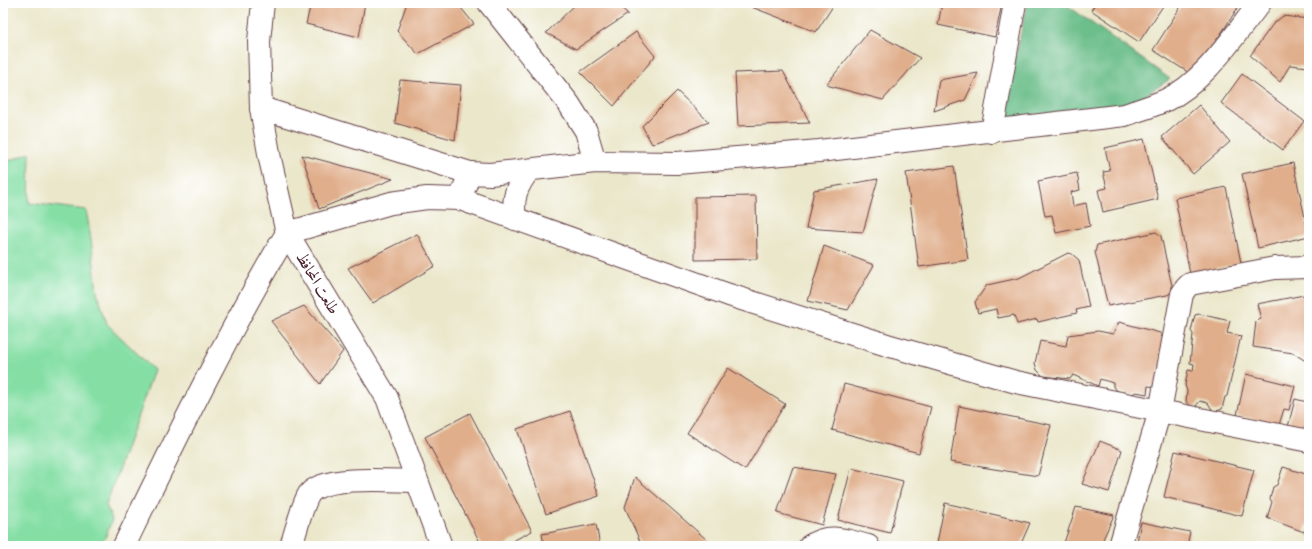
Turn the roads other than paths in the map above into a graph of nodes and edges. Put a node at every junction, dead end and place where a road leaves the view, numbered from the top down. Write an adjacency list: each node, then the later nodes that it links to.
1 (263, 3): 5 (street, طلعت المحافظ)
2 (488, 3): 7 (street)
3 (1014, 3): 6 (street)
4 (1260, 3): 6 (street)
5 (261, 108): 9 (street); 12 (street, طلعت المحافظ)
6 (992, 132): 7 (street)
7 (595, 162): 8 (street)
8 (529, 170): 9 (street); 11 (street)
9 (470, 173): 10 (street)
10 (460, 200): 11 (street); 12 (street)
11 (515, 219): 14 (street)
12 (287, 233): 16 (street, طلعت المحافظ); 17 (street)
13 (1309, 267): 14 (street)
14 (1160, 411): 15 (street); 22 (street)
15 (1309, 442)
16 (416, 481): 18 (street); 19 (street, طلعت المحافظ)
17 (124, 546)
18 (291, 546)
19 (441, 546)
20 (810, 546): 21 (street)
21 (868, 546)
22 (1120, 546)

